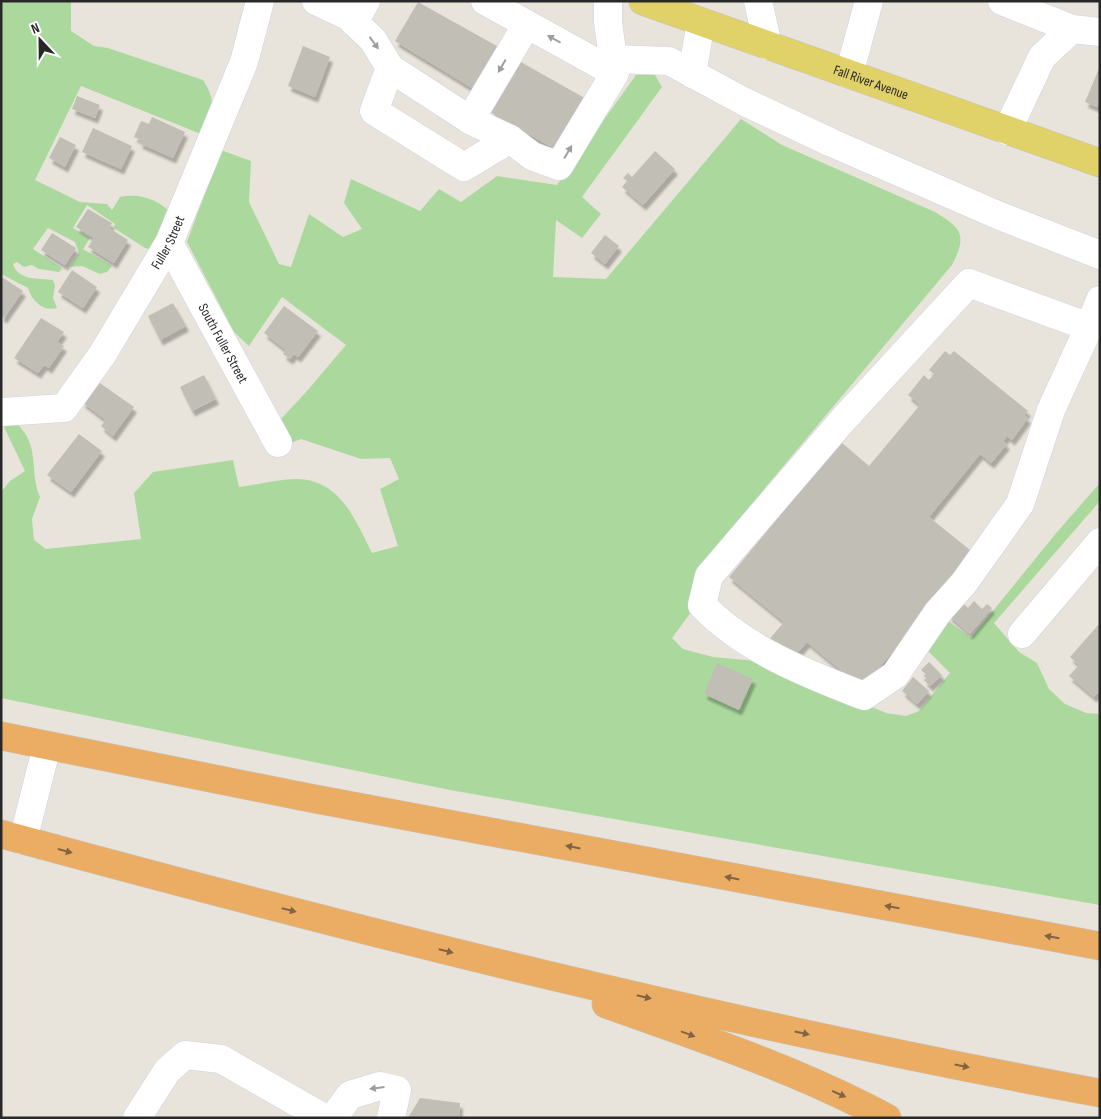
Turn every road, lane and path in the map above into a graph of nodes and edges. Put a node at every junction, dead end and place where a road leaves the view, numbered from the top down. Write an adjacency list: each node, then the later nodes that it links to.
1 (260, 1): 23 (street, Fuller Street)
2 (316, 1): 9 (street)
3 (485, 1): 11 (street)
4 (608, 1): 15 (street)
5 (642, 1): 10 (main road, Fall River Avenue)
6 (758, 1): 14 (street)
7 (869, 1): 18 (street)
8 (1002, 1): 12 (street)
9 (360, 12): 17 (street, one-way to 17)
10 (701, 22): 14 (main road, Fall River Avenue); 16 (street)
11 (527, 24): 15 (street, one-way to 11); 19 (street, one-way to 19)
12 (1072, 29): 13 (street); 20 (street)
13 (1100, 32)
14 (768, 46): 18 (main road, Fall River Avenue)
15 (603, 60): 16 (street); 21 (street, one-way to 15)
16 (680, 67): 24 (street)
17 (390, 68): 19 (street); 21 (street)
18 (849, 74): 20 (main road, Fall River Avenue)
19 (470, 120): 21 (street)
20 (1007, 131): 22 (main road, Fall River Avenue)
21 (510, 139)
22 (1100, 164)
23 (169, 243): 27 (street, Fuller Street); 28 (street, South Fuller Street)
24 (1100, 256)
25 (1100, 300): 26 (street)
26 (1088, 327): 26 (street)
27 (1, 412)
28 (278, 444)
29 (1100, 542): 30 (street)
30 (1022, 634)
31 (1, 736): 32 (highway)
32 (47, 746): 33 (street); 34 (highway, one-way to 32)
33 (12, 837): 35 (highway, one-way to 35)
34 (1100, 946)
35 (494, 963): 36 (highway, one-way to 36); 41 (highway, one-way to 41)
36 (1100, 1093)
37 (138, 1118): 38 (street)
38 (324, 1118)
39 (333, 1118): 40 (street, one-way to 39)
40 (391, 1118)
41 (887, 1118)

